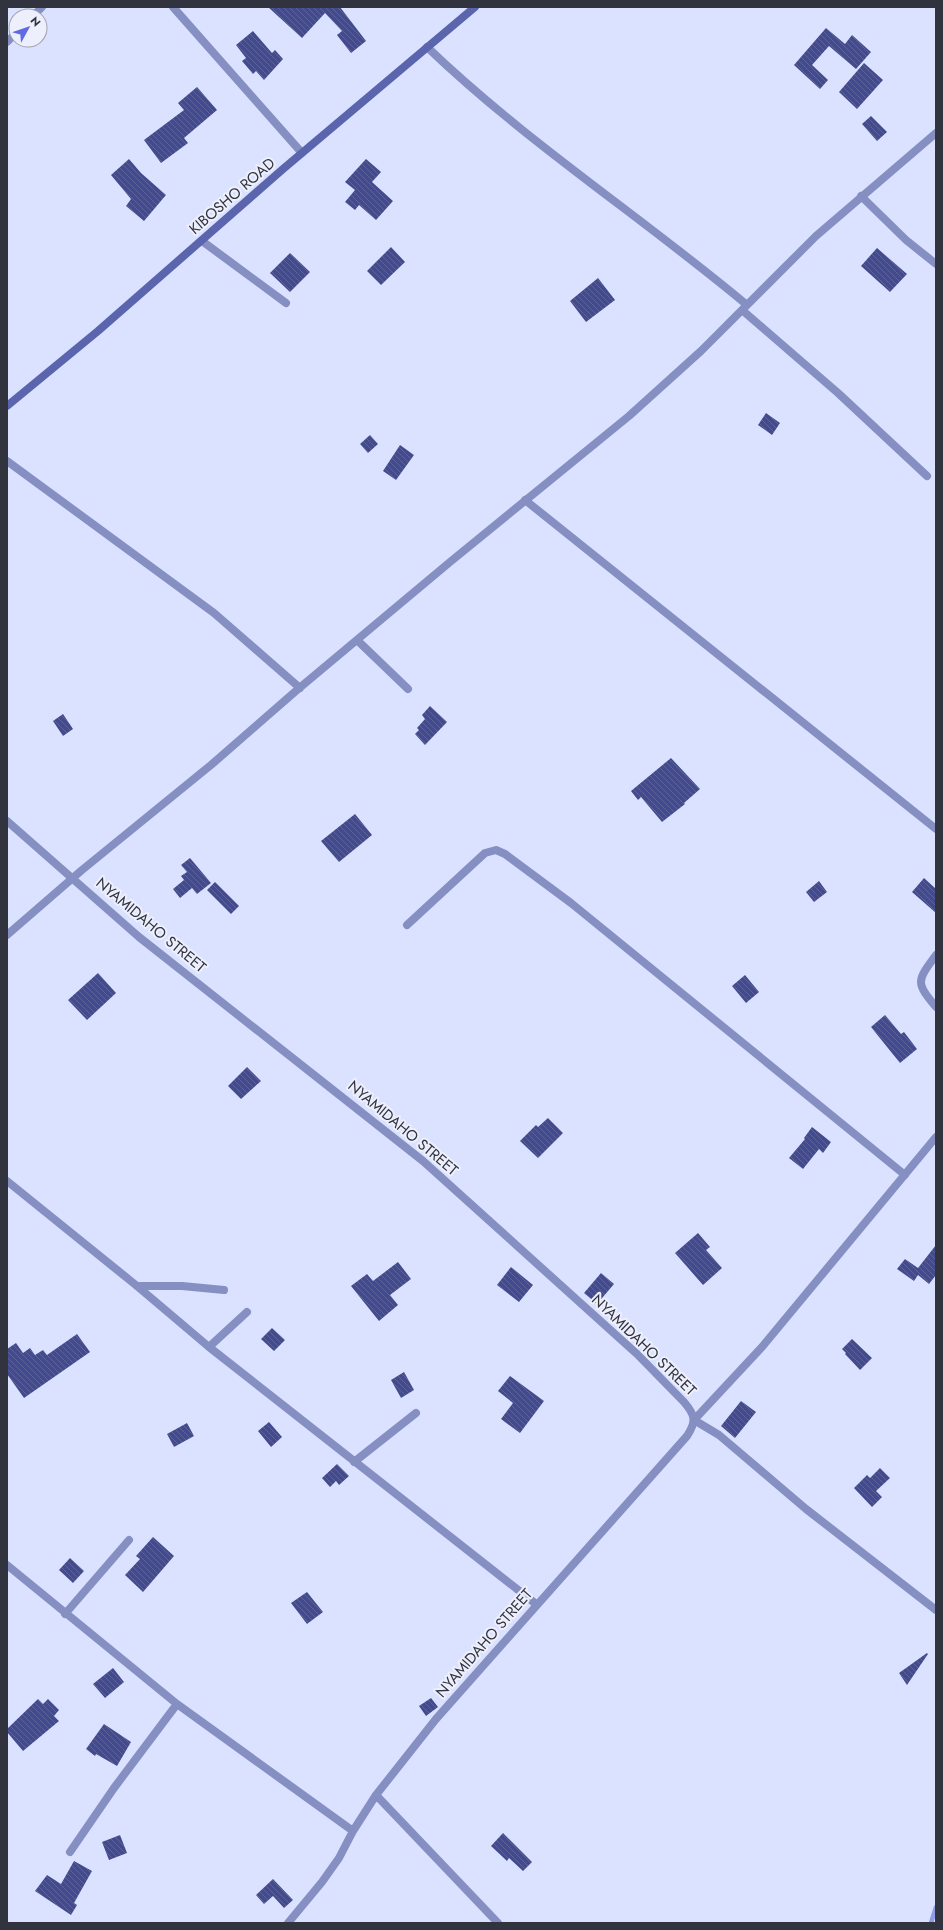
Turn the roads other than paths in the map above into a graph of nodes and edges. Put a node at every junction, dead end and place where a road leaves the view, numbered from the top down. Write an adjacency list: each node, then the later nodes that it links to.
1 (173, 7): 5 (street)
2 (475, 7): 3 (street, KIBOSHO ROAD)
3 (427, 47): 5 (street, KIBOSHO ROAD); 10 (street)
4 (936, 134): 6 (street)
5 (302, 153): 7 (street, KIBOSHO ROAD)
6 (861, 196): 8 (street); 10 (street)
7 (202, 241): 9 (street); 11 (street, KIBOSHO ROAD)
8 (936, 264)
9 (286, 303)
10 (744, 308): 13 (street); 14 (street)
11 (7, 406)
12 (7, 460): 16 (street)
13 (927, 476)
14 (525, 500): 15 (street); 19 (street)
15 (357, 640): 16 (street); 17 (street)
16 (300, 688): 20 (street)
17 (408, 689)
18 (7, 821): 20 (street, NYAMIDAHO STREET)
19 (936, 829)
20 (73, 878): 22 (street); 33 (street, NYAMIDAHO STREET)
21 (406, 925): 26 (street)
22 (7, 935)
23 (936, 955): 24 (street)
24 (936, 1007)
25 (936, 1137): 26 (street)
26 (905, 1175): 33 (street)
27 (7, 1181): 28 (street)
28 (137, 1286): 29 (street); 31 (street)
29 (224, 1290)
30 (247, 1312): 31 (street)
31 (209, 1347): 34 (street)
32 (416, 1413): 34 (street)
33 (694, 1420): 37 (street, NYAMIDAHO STREET); 38 (street)
34 (354, 1462): 37 (street)
35 (129, 1540): 39 (street)
36 (7, 1565): 39 (street)
37 (536, 1604): 41 (street, NYAMIDAHO STREET)
38 (936, 1610)
39 (65, 1614): 40 (street)
40 (177, 1704): 42 (street); 43 (street)
41 (376, 1795): 42 (street, NYAMIDAHO STREET); 45 (street)
42 (352, 1831): 44 (street, NYAMIDAHO STREET)
43 (70, 1852)
44 (288, 1923)
45 (498, 1923)

